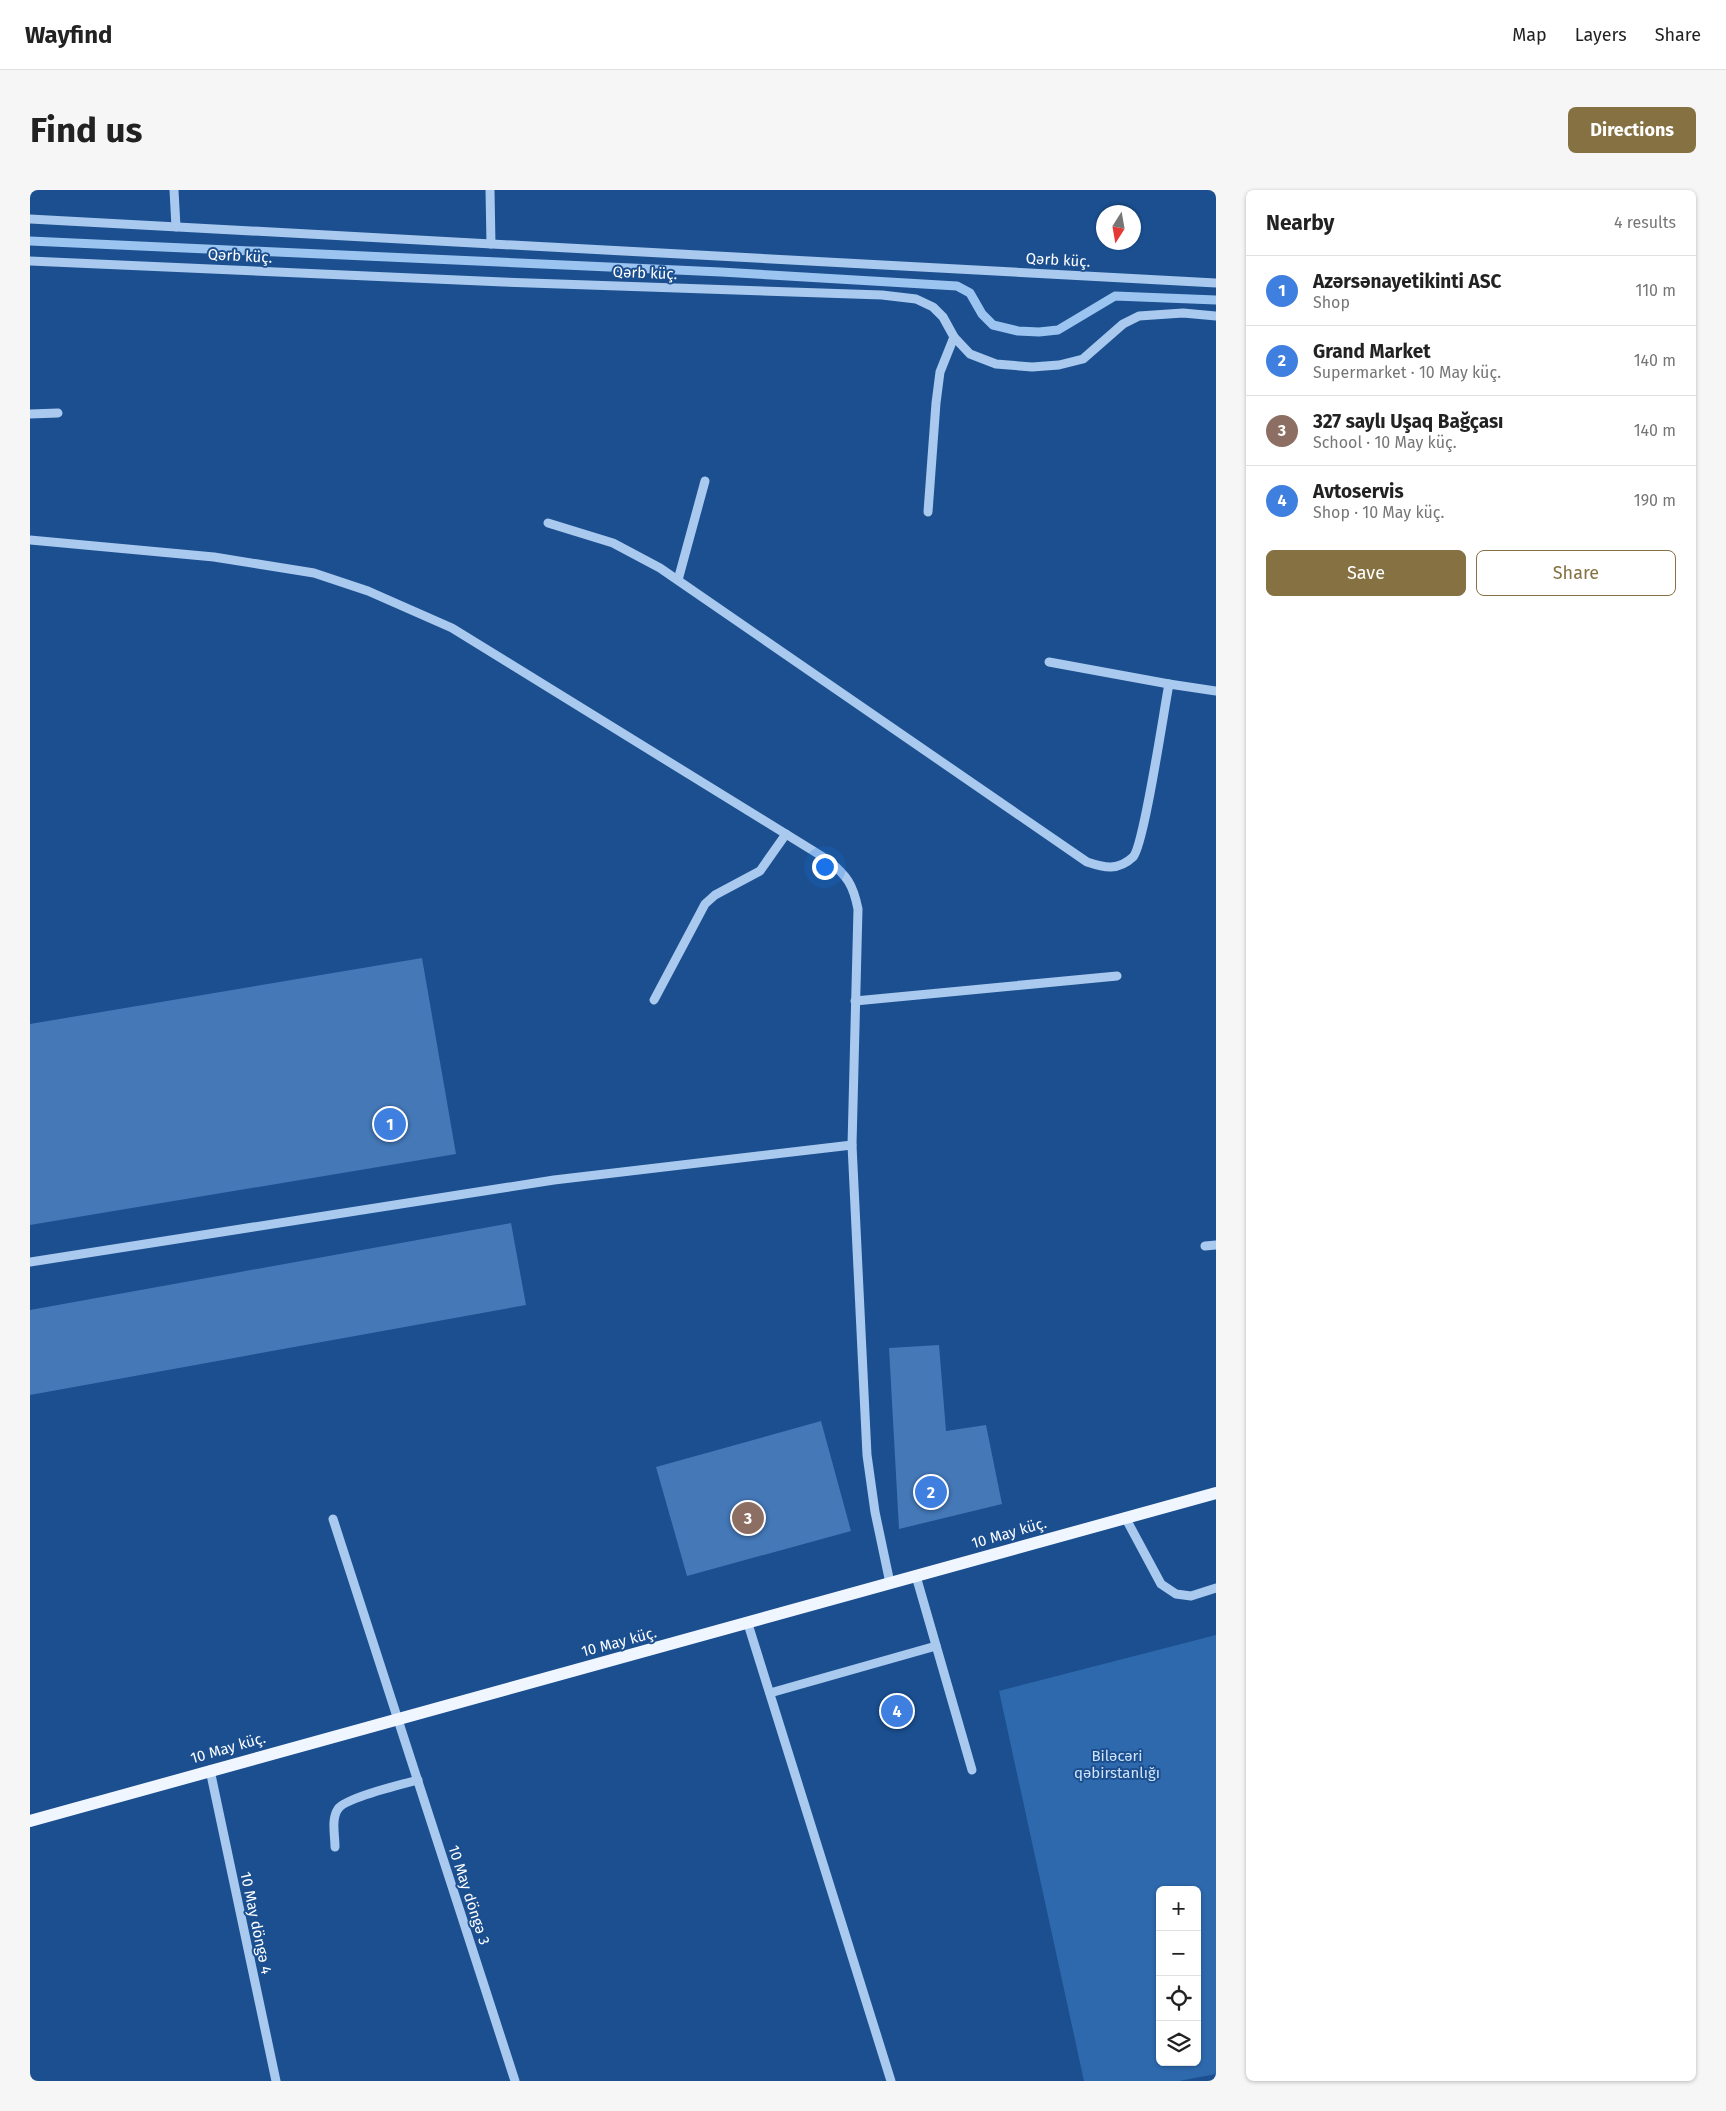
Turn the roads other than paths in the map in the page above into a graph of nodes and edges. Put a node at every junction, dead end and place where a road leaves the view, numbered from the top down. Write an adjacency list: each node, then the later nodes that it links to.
1 (174, 190): 4 (street)
2 (490, 190): 5 (street)
3 (30, 219): 4 (street, Qərb küç.)
4 (176, 227): 5 (street, Qərb küç.)
5 (491, 244): 7 (street, Qərb küç.)
6 (30, 261): 9 (street, Qərb küç.)
7 (1216, 283)
8 (1216, 316): 9 (street, Qərb küç.)
9 (954, 337): 13 (street)
10 (30, 414): 11 (street)
11 (58, 414)
12 (705, 481): 16 (street)
13 (928, 512)
14 (548, 523): 16 (street)
15 (30, 540): 20 (street)
16 (678, 580): 18 (street)
17 (1049, 662): 18 (street)
18 (1169, 684): 19 (street)
19 (1216, 691)
20 (786, 834): 22 (street); 23 (street)
21 (1117, 976): 23 (street)
22 (654, 1000)
23 (856, 1001): 24 (street)
24 (852, 1145): 27 (street); 32 (street)
25 (1216, 1245): 26 (street)
26 (1205, 1246)
27 (30, 1262)
28 (1216, 1493): 29 (main road, 10 May küç.)
29 (1125, 1517): 31 (main road, 10 May küç.); 33 (street)
30 (333, 1519): 37 (street, 10 May döngə 3)
31 (916, 1576): 32 (main road, 10 May küç.); 35 (street)
32 (890, 1583): 34 (main road, 10 May küç.)
33 (1216, 1588)
34 (748, 1624): 36 (street); 37 (main road, 10 May küç.)
35 (936, 1646): 36 (street); 39 (street)
36 (770, 1693): 45 (street)
37 (398, 1718): 38 (main road, 10 May küç.); 40 (street, 10 May döngə 3)
38 (210, 1770): 41 (main road, 10 May küç.); 43 (street, 10 May döngə 4)
39 (972, 1770)
40 (418, 1780): 42 (street); 44 (street, 10 May döngə 3)
41 (30, 1821)
42 (335, 1847)
43 (276, 2081)
44 (515, 2081)
45 (891, 2081)

